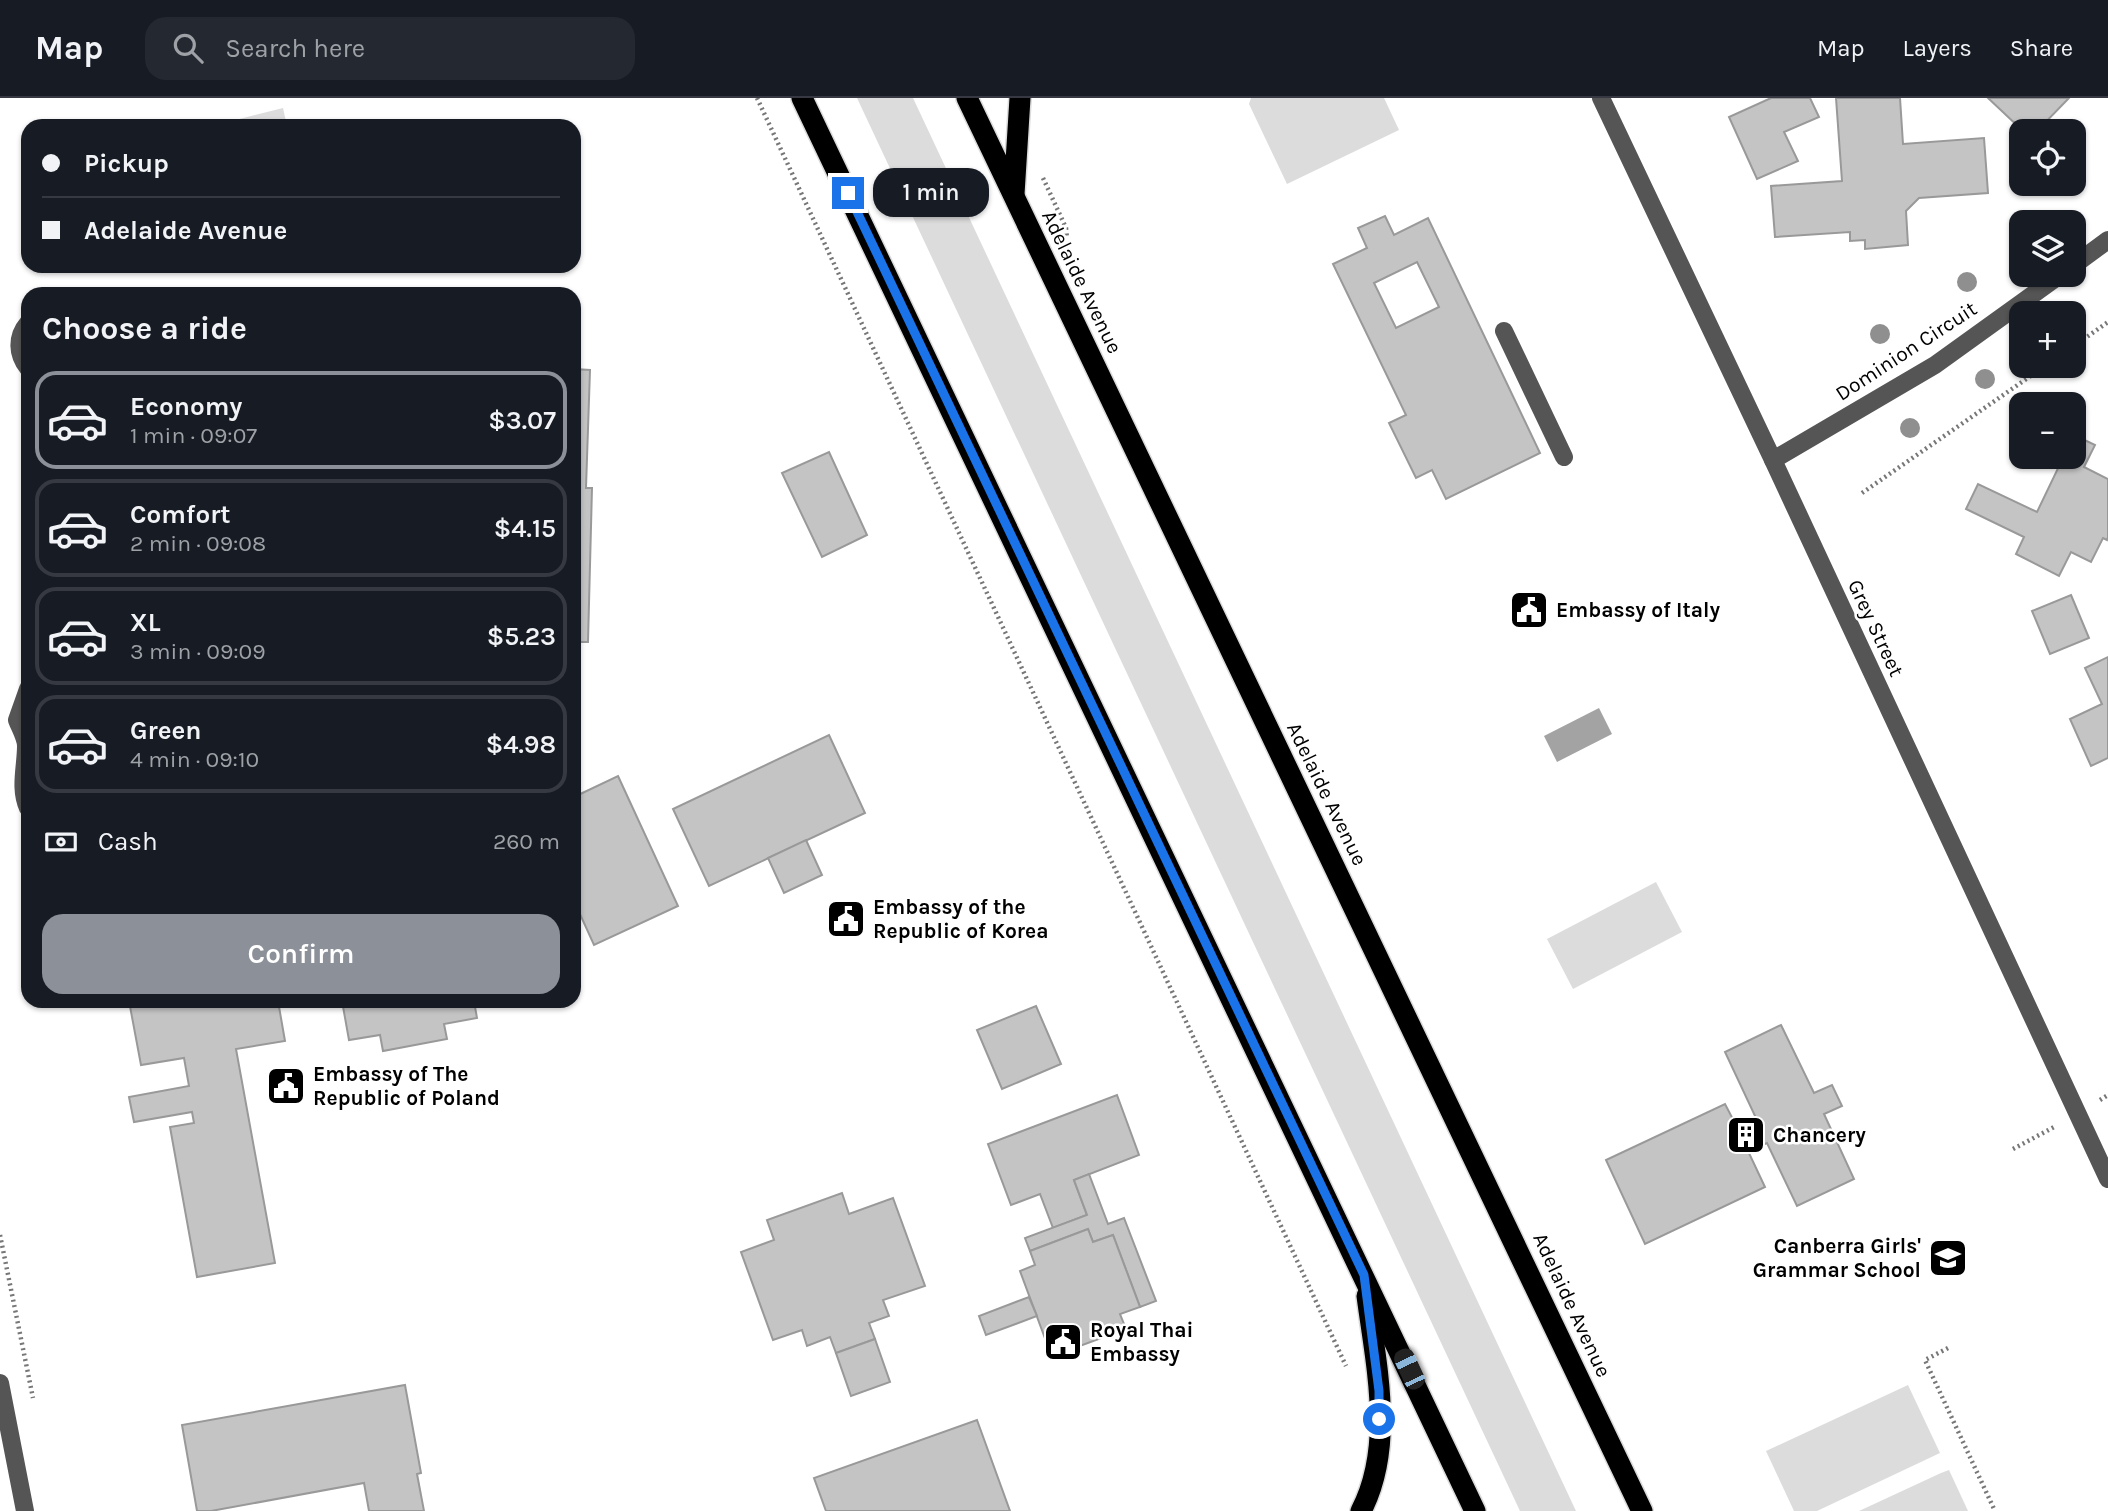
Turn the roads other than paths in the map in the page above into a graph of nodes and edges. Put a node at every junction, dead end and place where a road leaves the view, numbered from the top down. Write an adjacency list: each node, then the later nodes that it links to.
1 (802, 98): 17 (highway)
2 (967, 98): 5 (highway, Adelaide Avenue)
3 (1020, 98): 5 (highway)
4 (1601, 98): 13 (street, Grey Street)
5 (1014, 197): 22 (highway, Adelaide Avenue)
6 (2108, 240): 7 (street)
7 (2086, 256)
8 (2043, 287): 13 (street, Dominion Circuit)
9 (1504, 331): 12 (street)
10 (21, 336): 11 (street)
11 (21, 359)
12 (1564, 457)
13 (1773, 460): 16 (street, Grey Street)
14 (21, 709): 15 (street)
15 (21, 731)
16 (2108, 1179)
17 (1364, 1275): 20 (highway); 21 (highway)
18 (0, 1383): 19 (street)
19 (24, 1511)
20 (1361, 1511)
21 (1475, 1511)
22 (1642, 1511)

